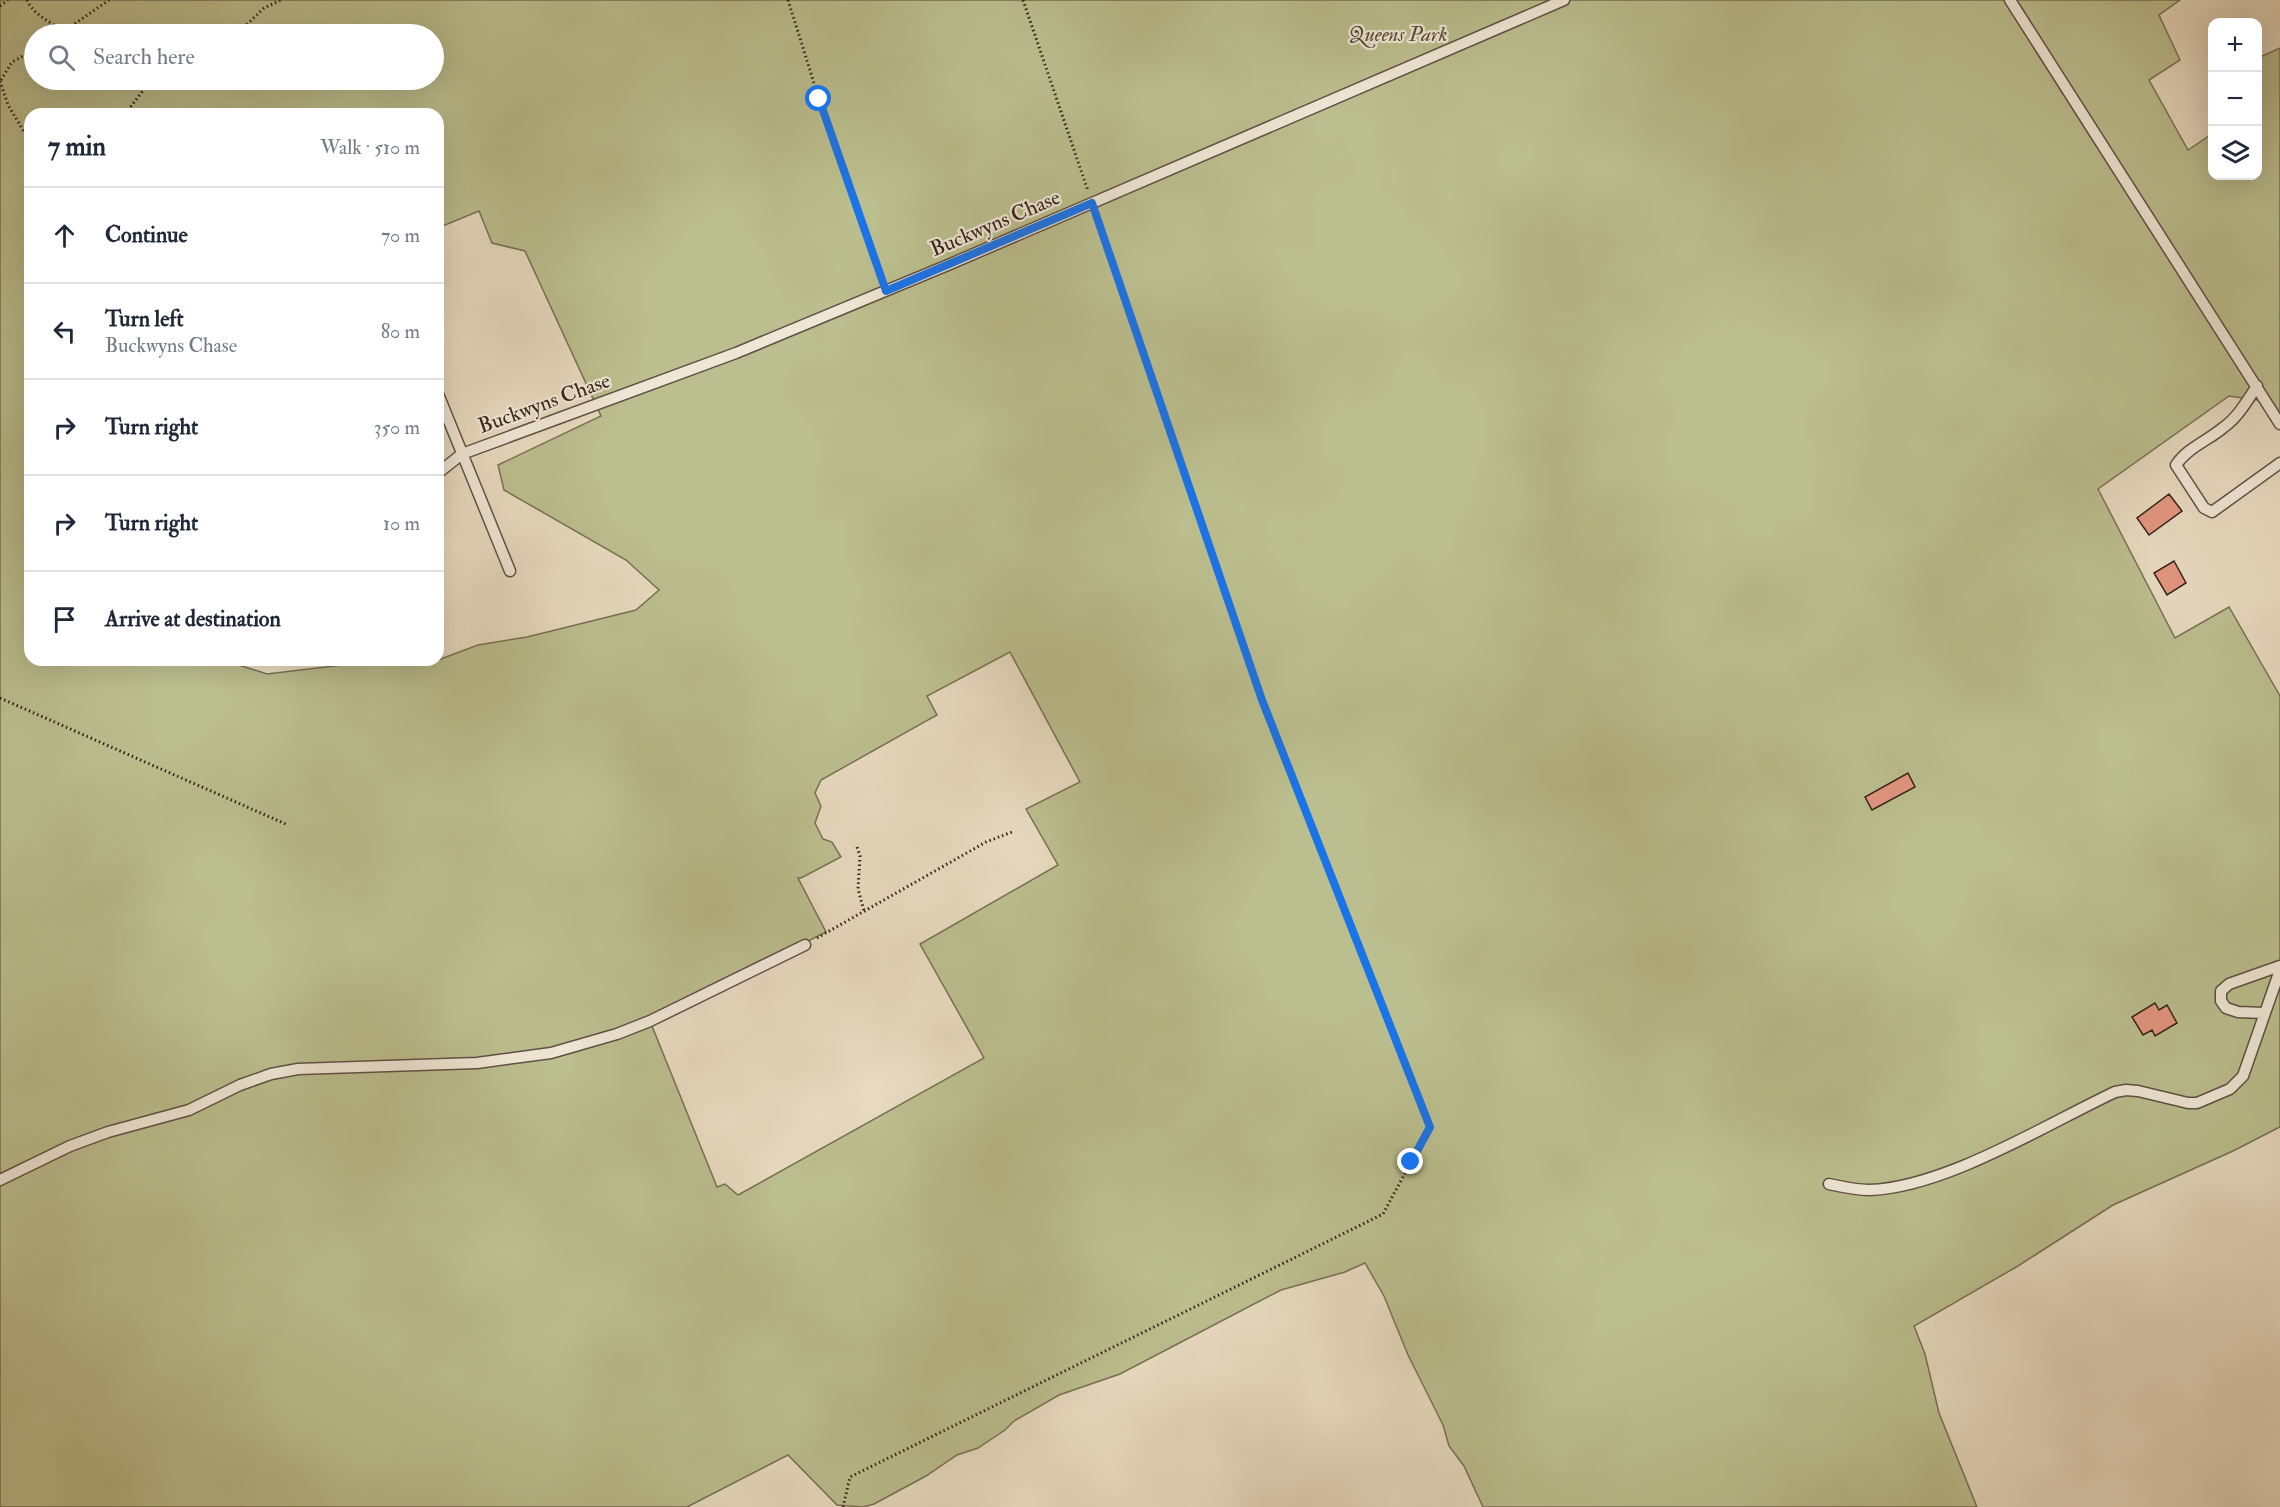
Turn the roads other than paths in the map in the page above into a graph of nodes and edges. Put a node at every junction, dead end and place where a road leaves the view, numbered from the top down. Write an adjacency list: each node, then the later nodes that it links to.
1 (1564, 0): 6 (lane, Buckwyns Chase)
2 (2010, 0): 3 (lane)
3 (2257, 386): 5 (lane); 7 (lane)
4 (444, 409): 6 (lane)
5 (2280, 424)
6 (462, 454): 8 (lane, Buckwyns Chase); 9 (lane)
7 (2280, 463)
8 (444, 468)
9 (510, 571)
10 (805, 945): 13 (lane)
11 (2280, 968): 12 (lane); 12 (lane)
12 (2264, 1013): 14 (lane)
13 (0, 1180)
14 (1829, 1184)

